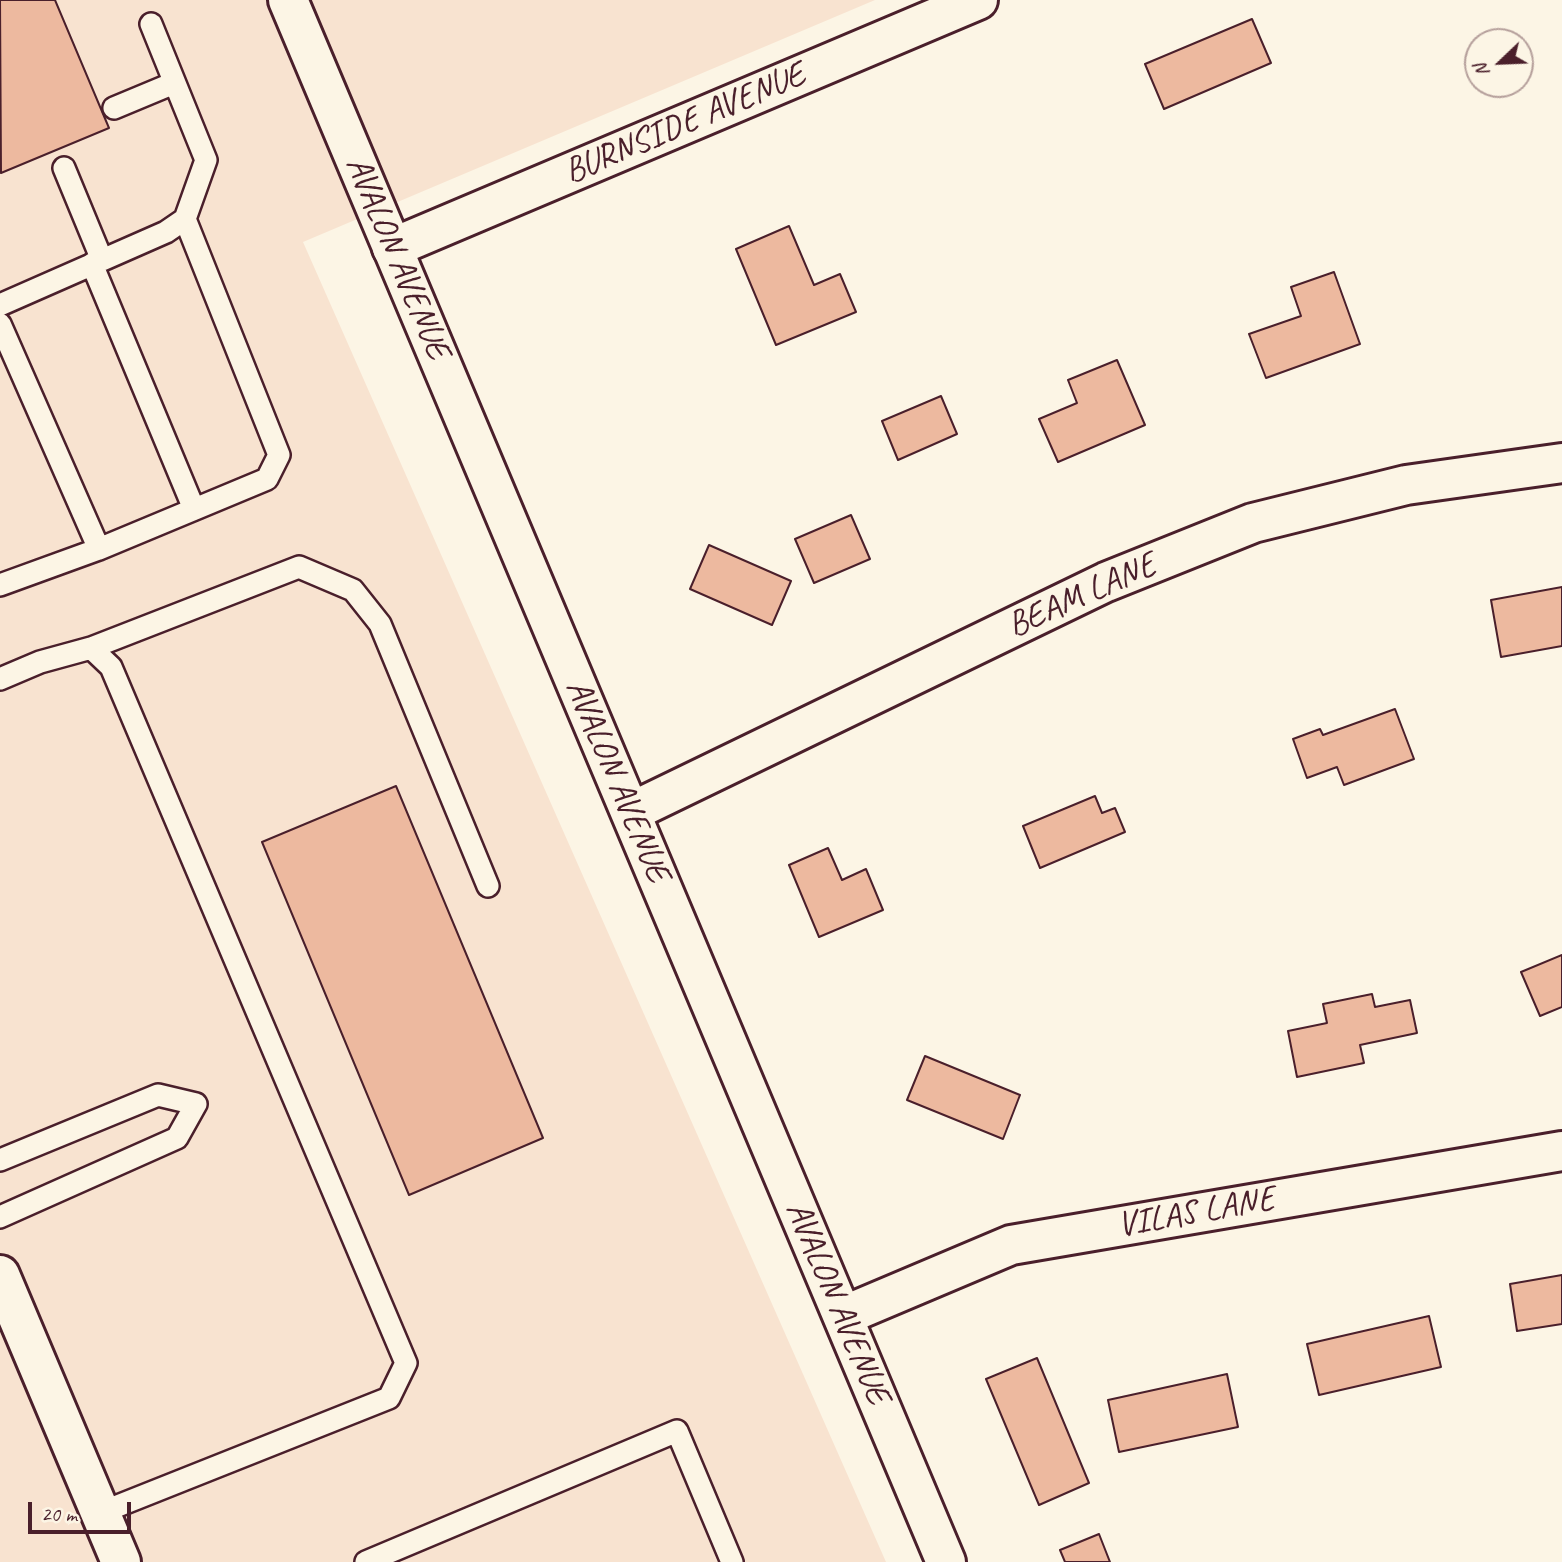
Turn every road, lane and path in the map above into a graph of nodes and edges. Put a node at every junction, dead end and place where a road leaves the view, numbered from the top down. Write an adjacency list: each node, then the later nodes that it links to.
1 (288, 0): 8 (street, AVALON AVENUE)
2 (978, 0): 8 (street, BURNSIDE AVENUE)
3 (151, 24): 4 (lane)
4 (174, 83): 5 (lane); 7 (lane)
5 (114, 108)
6 (64, 167): 9 (lane)
7 (185, 219): 9 (lane); 13 (lane)
8 (393, 248): 18 (street, AVALON AVENUE)
9 (97, 262): 10 (lane); 13 (lane)
10 (0, 305)
11 (0, 324): 14 (lane)
12 (1562, 463): 18 (street, BEAM LANE)
13 (194, 509): 14 (lane)
14 (99, 549): 15 (lane)
15 (0, 585)
16 (91, 648): 17 (lane); 19 (lane); 25 (lane)
17 (0, 679)
18 (631, 812): 24 (street, AVALON AVENUE)
19 (488, 886)
20 (1562, 1151): 24 (street, VILAS LANE)
21 (0, 1160): 22 (lane)
22 (0, 1217)
23 (0, 1275): 25 (street)
24 (843, 1316): 29 (street, AVALON AVENUE)
25 (100, 1513): 26 (street)
26 (121, 1562)
27 (366, 1562): 28 (lane)
28 (732, 1562)
29 (946, 1562)

